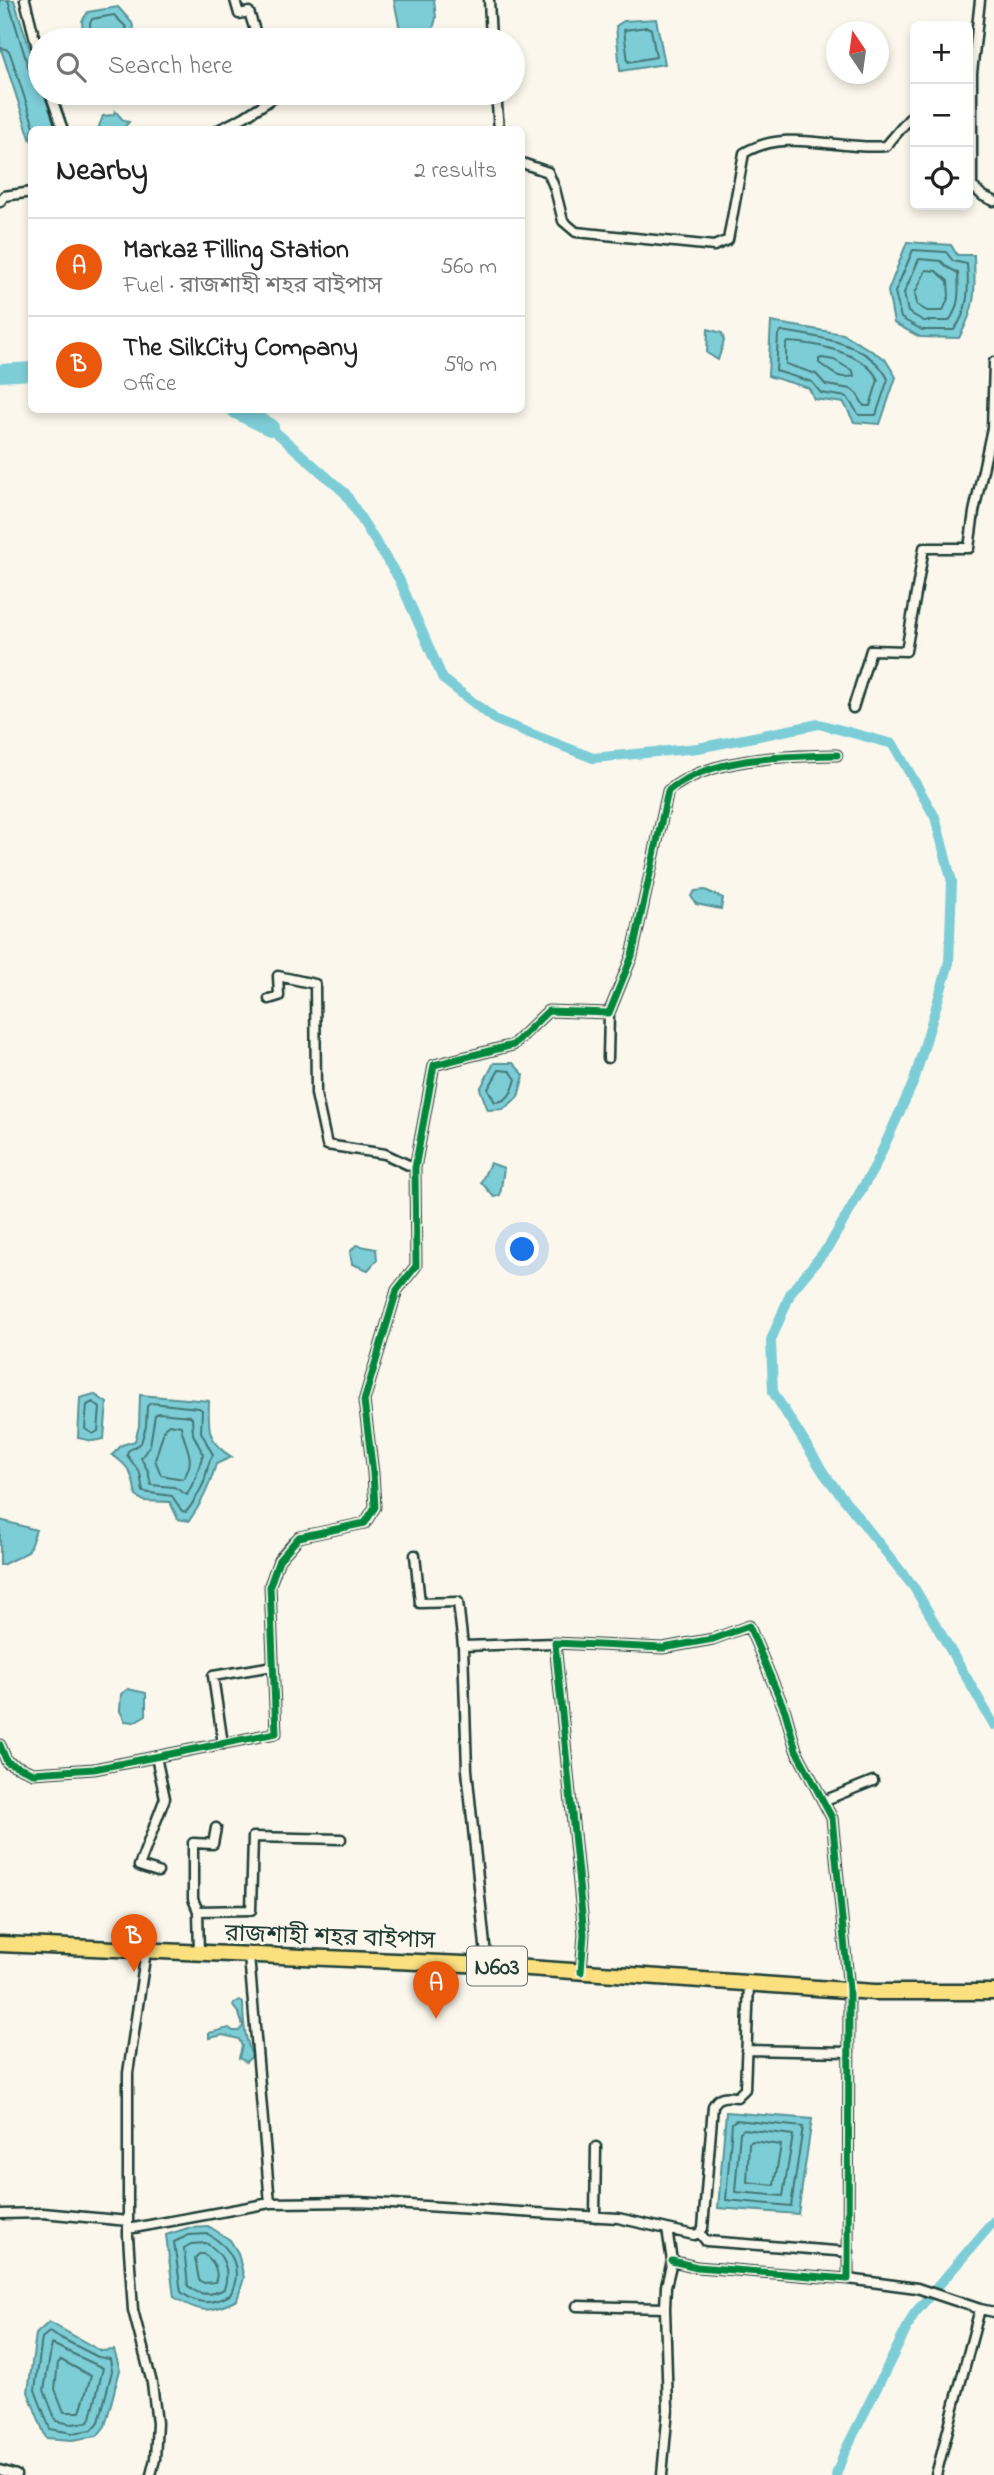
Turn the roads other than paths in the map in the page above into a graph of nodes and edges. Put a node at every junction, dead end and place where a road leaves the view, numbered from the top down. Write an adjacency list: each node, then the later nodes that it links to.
1 (24, 0): 5 (street)
2 (235, 0): 6 (street)
3 (489, 0): 7 (street)
4 (980, 0): 8 (street)
5 (31, 28)
6 (254, 28)
7 (490, 28)
8 (973, 52)
9 (970, 84): 19 (street)
10 (55, 105): 14 (street)
11 (263, 105): 15 (street)
12 (497, 105): 16 (street)
13 (910, 117): 17 (street)
14 (62, 126)
15 (226, 126)
16 (499, 126)
17 (525, 164)
18 (28, 193): 20 (street)
19 (994, 201)
20 (0, 202)
21 (994, 362): 22 (street)
22 (853, 708)
23 (837, 755): 25 (street)
24 (269, 999): 27 (street)
25 (609, 1013): 26 (street); 27 (street)
26 (608, 1058)
27 (415, 1168): 31 (street)
28 (415, 1555): 30 (street)
29 (555, 1643): 30 (street); 36 (street); 46 (street)
30 (463, 1646): 45 (street)
31 (273, 1666): 32 (street); 32 (street)
32 (223, 1744): 34 (street)
33 (0, 1745): 34 (street)
34 (156, 1757): 39 (street)
35 (873, 1781): 36 (street)
36 (823, 1801): 48 (street)
37 (216, 1828): 40 (street)
38 (341, 1839): 40 (street)
39 (158, 1872)
40 (198, 1911): 43 (street)
41 (0, 1944): 42 (highway, রাজশাহী শহর বাইপাস / N603)
42 (146, 1951): 43 (highway, রাজশাহী শহর বাইপাস / N603); 56 (street)
43 (199, 1954): 44 (highway, রাজশাহী শহর বাইপাস / N603)
44 (249, 1956): 45 (highway, রাজশাহী শহর বাইপাস / N603); 53 (street)
45 (487, 1965): 46 (highway, রাজশাহী শহর বাইপাস / N603)
46 (581, 1972): 47 (highway, রাজশাহী শহর বাইপাস / N603)
47 (748, 1983): 48 (highway, রাজশাহী শহর বাইপাস / N603); 50 (street)
48 (849, 1990): 49 (highway, রাজশাহী শহর বাইপাস / N603); 51 (street)
49 (994, 1992)
50 (746, 2050): 51 (street); 58 (street)
51 (849, 2052): 59 (street)
52 (596, 2147): 55 (street)
53 (270, 2203): 55 (street); 56 (street)
54 (0, 2214): 56 (street)
55 (595, 2217): 57 (street)
56 (128, 2225): 68 (street)
57 (667, 2229): 58 (street); 60 (street)
58 (700, 2233): 59 (street)
59 (849, 2252): 61 (street)
60 (672, 2261): 61 (street); 63 (street)
61 (848, 2279): 64 (street)
62 (577, 2306): 63 (street)
63 (664, 2308): 69 (street)
64 (980, 2309): 65 (street); 70 (street)
65 (994, 2312)
66 (0, 2470): 67 (street)
67 (16, 2475)
68 (151, 2475)
69 (662, 2475)
70 (936, 2475)

